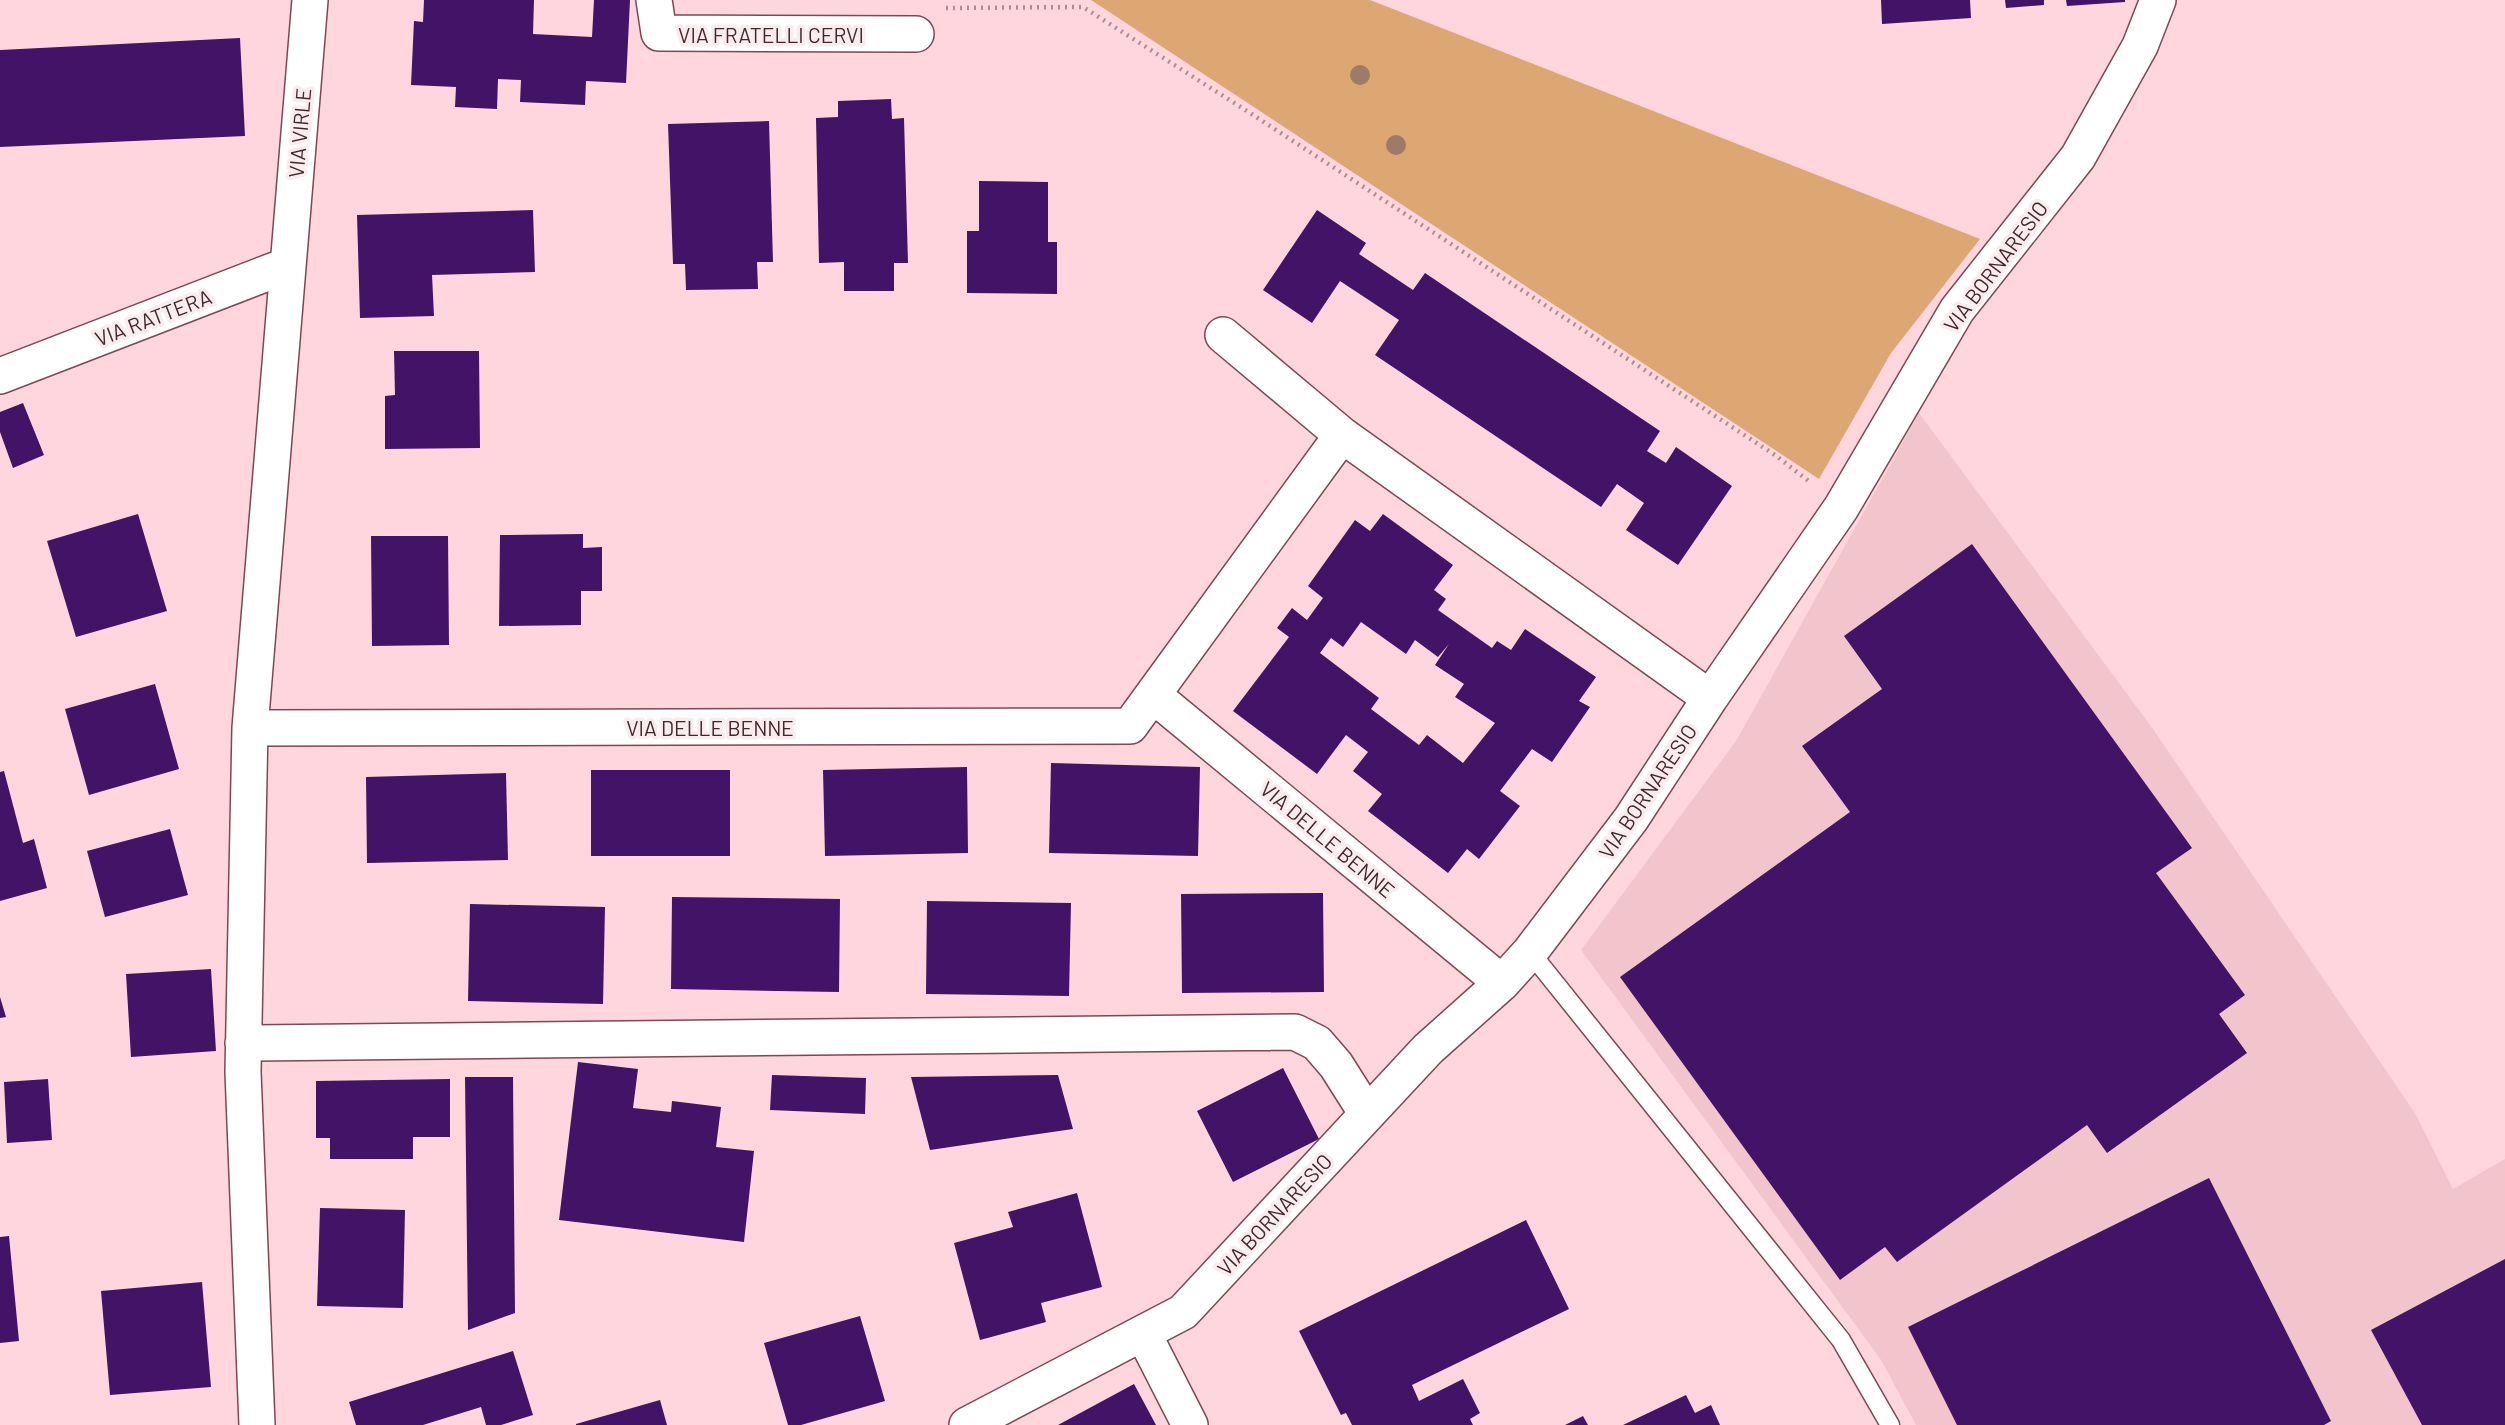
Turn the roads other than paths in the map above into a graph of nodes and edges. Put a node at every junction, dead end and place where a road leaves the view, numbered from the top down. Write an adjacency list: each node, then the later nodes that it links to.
1 (310, 0): 5 (street, VIA VIRLE)
2 (654, 0): 4 (street, VIA FRATELLI CERVI)
3 (2158, 0): 10 (street, VIA BORNARESIO)
4 (916, 34)
5 (288, 265): 7 (street, VIA RATTERA); 11 (street, VIA VIRLE)
6 (1223, 335): 8 (street)
7 (6, 368)
8 (1342, 435): 9 (street, VIA DELLE BENNE); 10 (street)
9 (1153, 695): 11 (street, VIA DELLE BENNE); 13 (street, VIA DELLE BENNE)
10 (1710, 698): 12 (street, VIA BORNARESIO)
11 (250, 728): 14 (street, VIA VIRLE)
12 (1531, 951): 13 (street, VIA BORNARESIO); 20 (lane)
13 (1503, 983): 15 (street, VIA BORNARESIO)
14 (243, 1043): 15 (street); 17 (street, VIA VIRLE)
15 (1367, 1114): 16 (street, VIA BORNARESIO)
16 (1143, 1333): 18 (street, VIA BORNARESIO); 19 (street)
17 (257, 1425)
18 (967, 1425)
19 (1190, 1425)
20 (1890, 1425)

